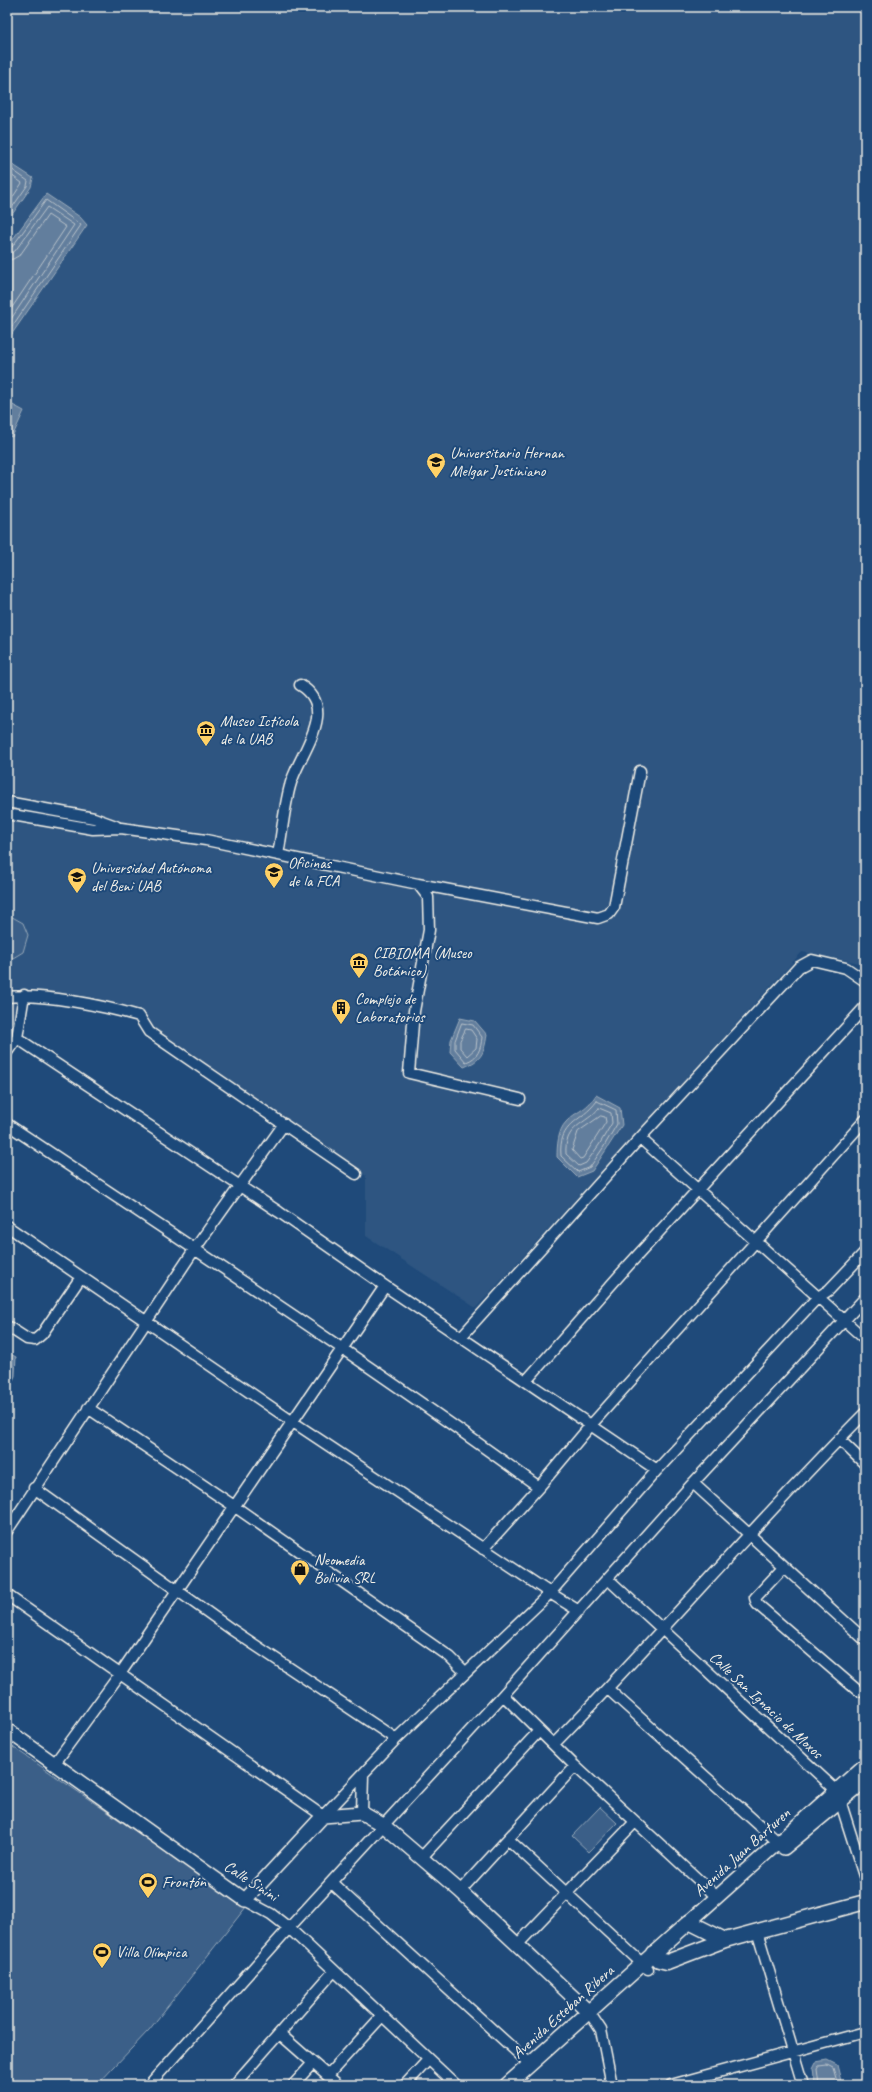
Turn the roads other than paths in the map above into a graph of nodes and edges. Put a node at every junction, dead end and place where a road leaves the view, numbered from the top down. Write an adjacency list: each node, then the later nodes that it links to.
1 (300, 685): 6 (street)
2 (640, 771): 7 (street)
3 (7, 802): 5 (street)
4 (7, 814): 5 (street)
5 (121, 828): 6 (street)
6 (278, 855): 7 (street)
7 (418, 884): 14 (street)
8 (865, 981): 18 (street)
9 (24, 995): 10 (street); 12 (street); 17 (street)
10 (7, 997)
11 (865, 1007): 21 (street)
12 (17, 1038): 13 (street); 20 (street)
13 (7, 1052)
14 (520, 1099)
15 (865, 1120): 23 (street)
16 (7, 1124): 24 (street)
17 (284, 1124): 19 (street); 20 (street)
18 (640, 1138): 21 (street); 33 (street)
19 (356, 1174)
20 (240, 1186): 24 (street); 27 (street)
21 (698, 1189): 23 (street); 36 (street)
22 (7, 1226): 26 (street)
23 (755, 1242): 28 (street); 40 (street)
24 (194, 1250): 30 (street); 35 (street)
25 (865, 1252): 28 (street)
26 (81, 1277): 30 (street); 32 (street)
27 (385, 1286): 33 (street); 35 (street)
28 (817, 1298): 31 (street); 43 (street)
29 (865, 1298): 31 (street)
30 (146, 1321): 37 (street); 39 (street)
31 (845, 1321): 34 (street); 44 (street)
32 (7, 1326)
33 (461, 1337): 36 (street)
34 (865, 1339)
35 (341, 1349): 39 (street); 45 (street)
36 (526, 1381): 40 (street)
37 (88, 1408): 46 (street); 47 (street)
38 (865, 1413): 41 (street)
39 (293, 1422): 47 (street); 50 (street)
40 (591, 1425): 43 (street); 45 (street)
41 (839, 1439): 42 (street); 49 (street)
42 (865, 1464)
43 (657, 1470): 54 (street)
44 (693, 1483): 49 (street); 52 (street)
45 (539, 1487): 50 (street)
46 (34, 1488): 48 (street); 53 (street)
47 (234, 1506): 53 (street); 59 (street)
48 (7, 1531)
49 (749, 1533): 51 (street); 57 (street)
50 (483, 1549): 54 (street)
51 (784, 1567): 58 (street); 62 (street)
52 (608, 1579): 56 (street); 57 (street, Calle San Ignacio de Moxos)
53 (178, 1589): 60 (street); 66 (street)
54 (550, 1593): 56 (street); 59 (street)
55 (7, 1595): 60 (street)
56 (580, 1611): 63 (street)
57 (662, 1630): 61 (street); 73 (street, Calle San Ignacio de Moxos)
58 (865, 1640)
59 (465, 1672): 66 (street)
60 (120, 1674): 68 (street); 75 (street)
61 (608, 1689): 67 (street); 79 (street)
62 (865, 1690)
63 (503, 1695): 65 (street); 77 (street)
64 (7, 1730): 68 (street, Calle Sinini)
65 (539, 1730): 67 (street); 80 (street)
66 (396, 1739): 71 (street)
67 (554, 1744): 70 (street)
68 (55, 1763): 86 (street, Calle Sinini)
69 (865, 1765): 73 (street, Avenida Juan Barturen)
70 (575, 1766): 76 (street); 78 (street)
71 (363, 1774): 74 (street); 75 (street)
72 (865, 1780): 73 (street, Avenida Juan Barturen)
73 (839, 1797): 79 (street, Avenida Juan Barturen); 81 (street); 88 (street, Avenida Juan Barturen)
74 (362, 1813): 75 (street); 77 (street)
75 (323, 1816): 86 (street)
76 (635, 1822): 84 (street); 85 (street)
77 (383, 1825): 80 (street); 82 (street)
78 (508, 1839): 83 (street); 84 (street)
79 (778, 1842): 85 (street, Avenida Juan Barturen)
80 (422, 1857): 83 (street)
81 (865, 1879)
82 (332, 1883): 89 (street); 103 (street)
83 (460, 1891): 92 (street)
84 (567, 1894): 92 (street); 94 (street)
85 (717, 1897): 88 (street, Avenida Juan Barturen)
86 (245, 1900): 89 (street, Calle Sinini)
87 (865, 1902): 90 (main road)
88 (693, 1924): 91 (main road); 93 (main road, Avenida Juan Barturen)
89 (287, 1926): 95 (street, Calle Sinini); 106 (street)
90 (757, 1931): 91 (main road); 100 (street)
91 (724, 1940): 93 (main road)
92 (518, 1944): 96 (street)
93 (656, 1957): 94 (main road, Avenida Juan Barturen)
94 (645, 1966): 96 (main road, Avenida Esteban Ribera)
95 (334, 1971): 97 (street, Calle Sinini); 99 (street)
96 (591, 2015): 103 (main road, Avenida Esteban Ribera); 113 (main road, Avenida Esteban Ribera); 114 (street)
97 (382, 2016): 101 (street, Calle Sinini); 104 (street)
98 (865, 2032): 100 (street)
99 (280, 2034): 102 (street); 107 (street)
100 (793, 2052): 105 (street); 116 (street)
101 (428, 2060): 110 (street); 111 (street, Calle Sinini)
102 (313, 2063): 104 (street); 108 (street)
103 (530, 2064): 112 (main road, Avenida Esteban Ribera)
104 (328, 2075): 109 (street)
105 (684, 2083): 115 (street)
106 (149, 2085)
107 (234, 2085)
108 (293, 2085)
109 (338, 2085)
110 (404, 2085)
111 (456, 2085)
112 (507, 2085)
113 (520, 2085)
114 (612, 2085)
115 (671, 2085)
116 (803, 2085)

